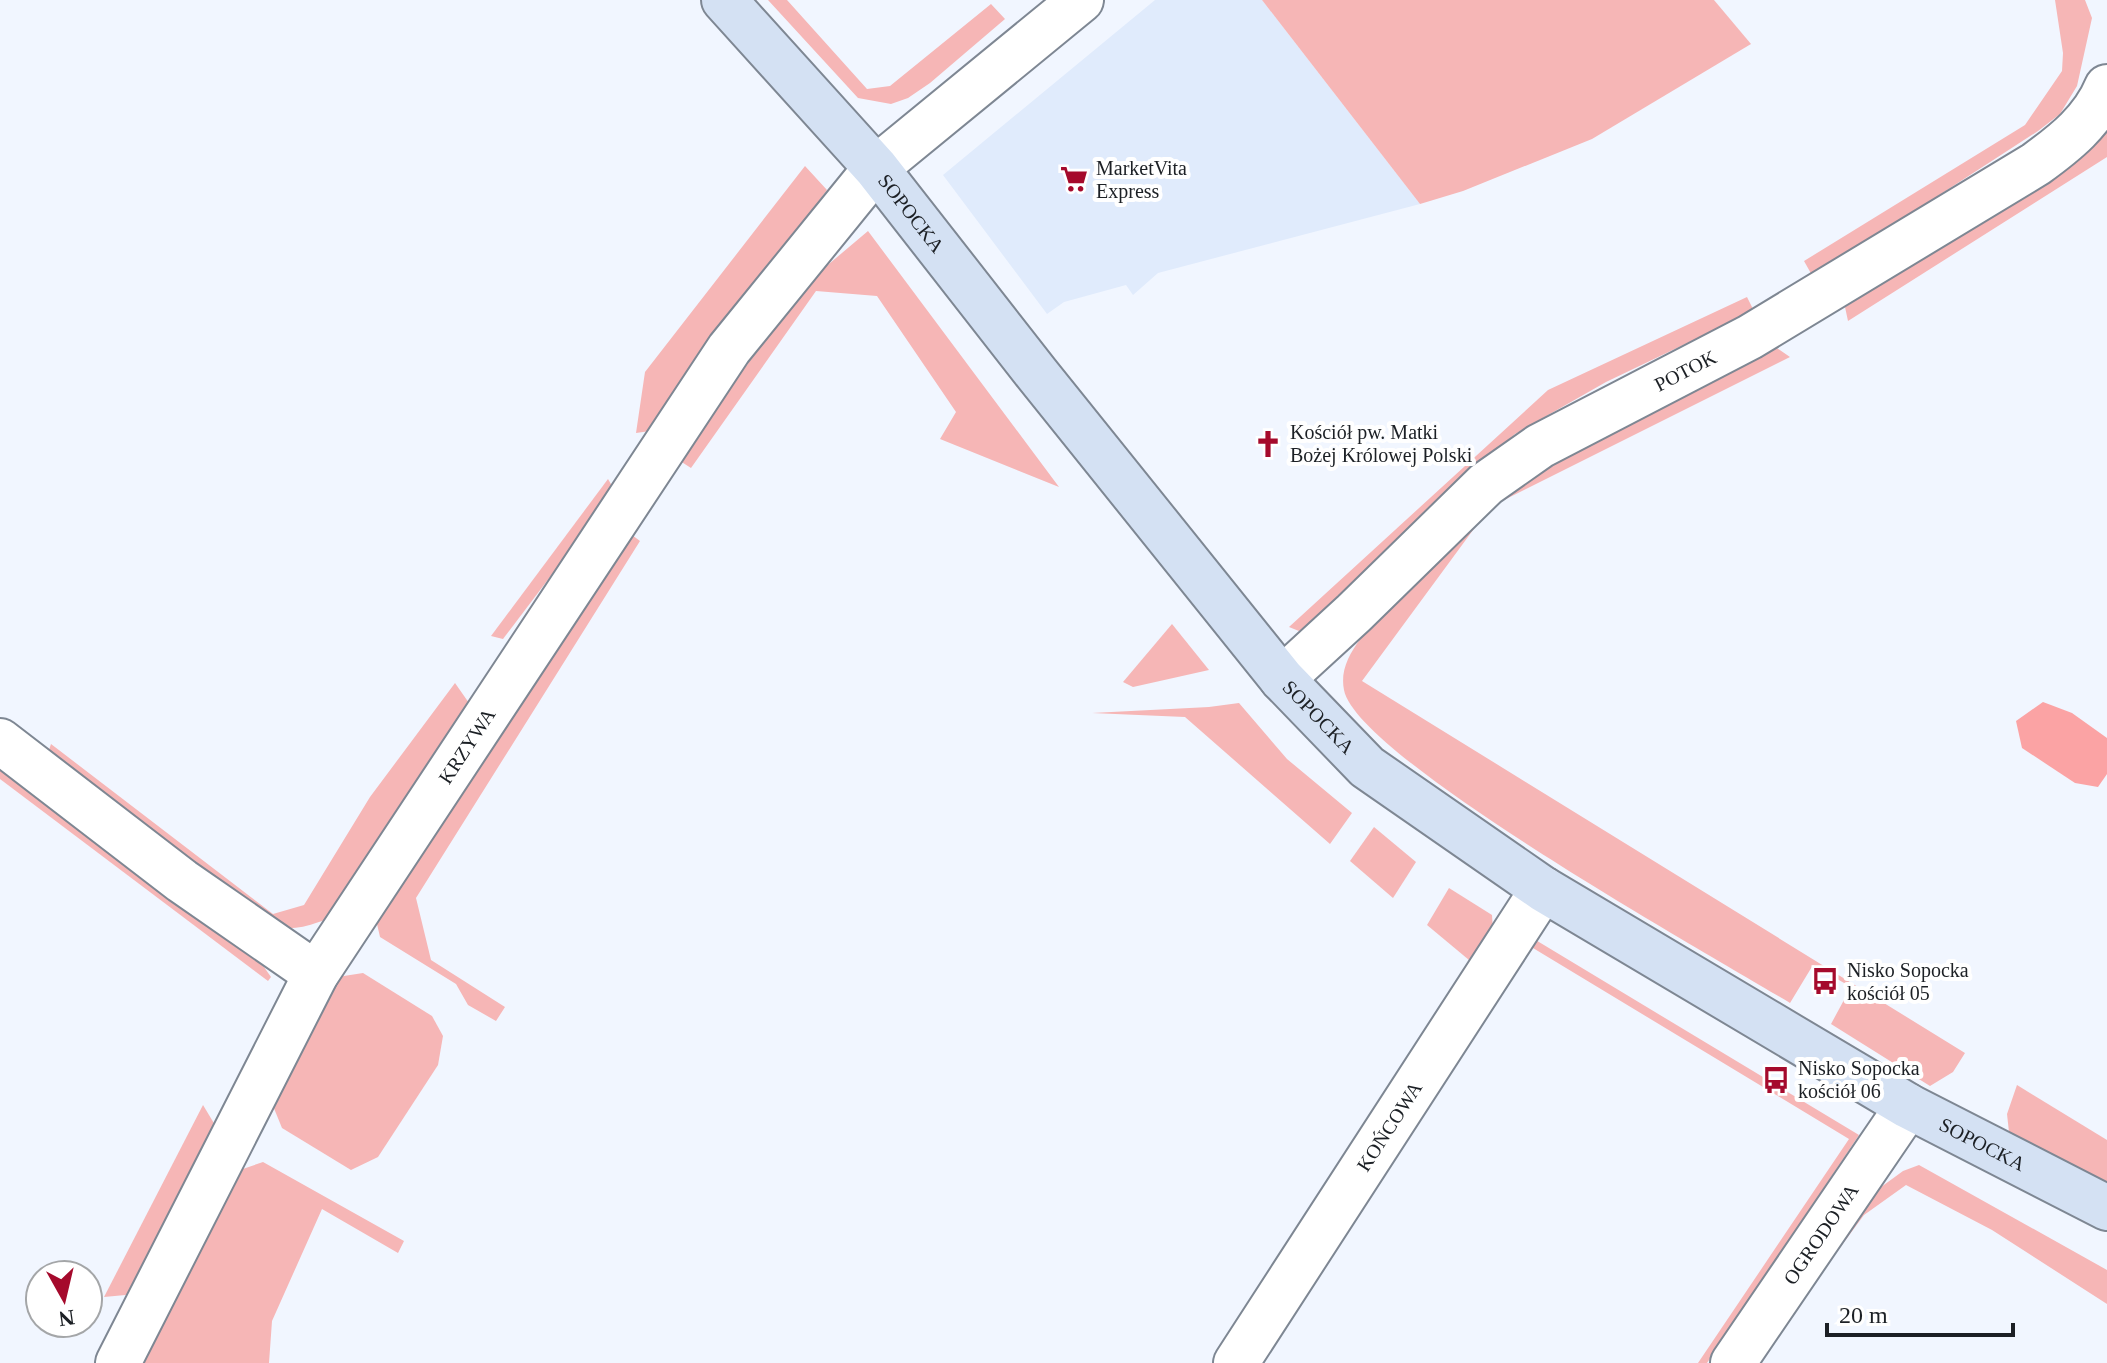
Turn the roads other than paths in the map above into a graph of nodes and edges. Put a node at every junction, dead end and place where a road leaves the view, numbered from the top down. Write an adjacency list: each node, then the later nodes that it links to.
1 (724, 0): 4 (street, SOPOCKA)
2 (1081, 0): 4 (street, KRZYWA)
3 (2107, 87): 5 (street, POTOK)
4 (876, 168): 5 (street, SOPOCKA); 8 (street, KRZYWA)
5 (1282, 679): 7 (street, SOPOCKA)
6 (0, 741): 8 (street)
7 (1543, 889): 9 (street, SOPOCKA); 12 (street, KOŃCOWA)
8 (316, 974): 11 (street, KRZYWA)
9 (1908, 1106): 10 (street, SOPOCKA); 13 (street, OGRODOWA)
10 (2107, 1208)
11 (118, 1363)
12 (1236, 1363)
13 (1733, 1363)

